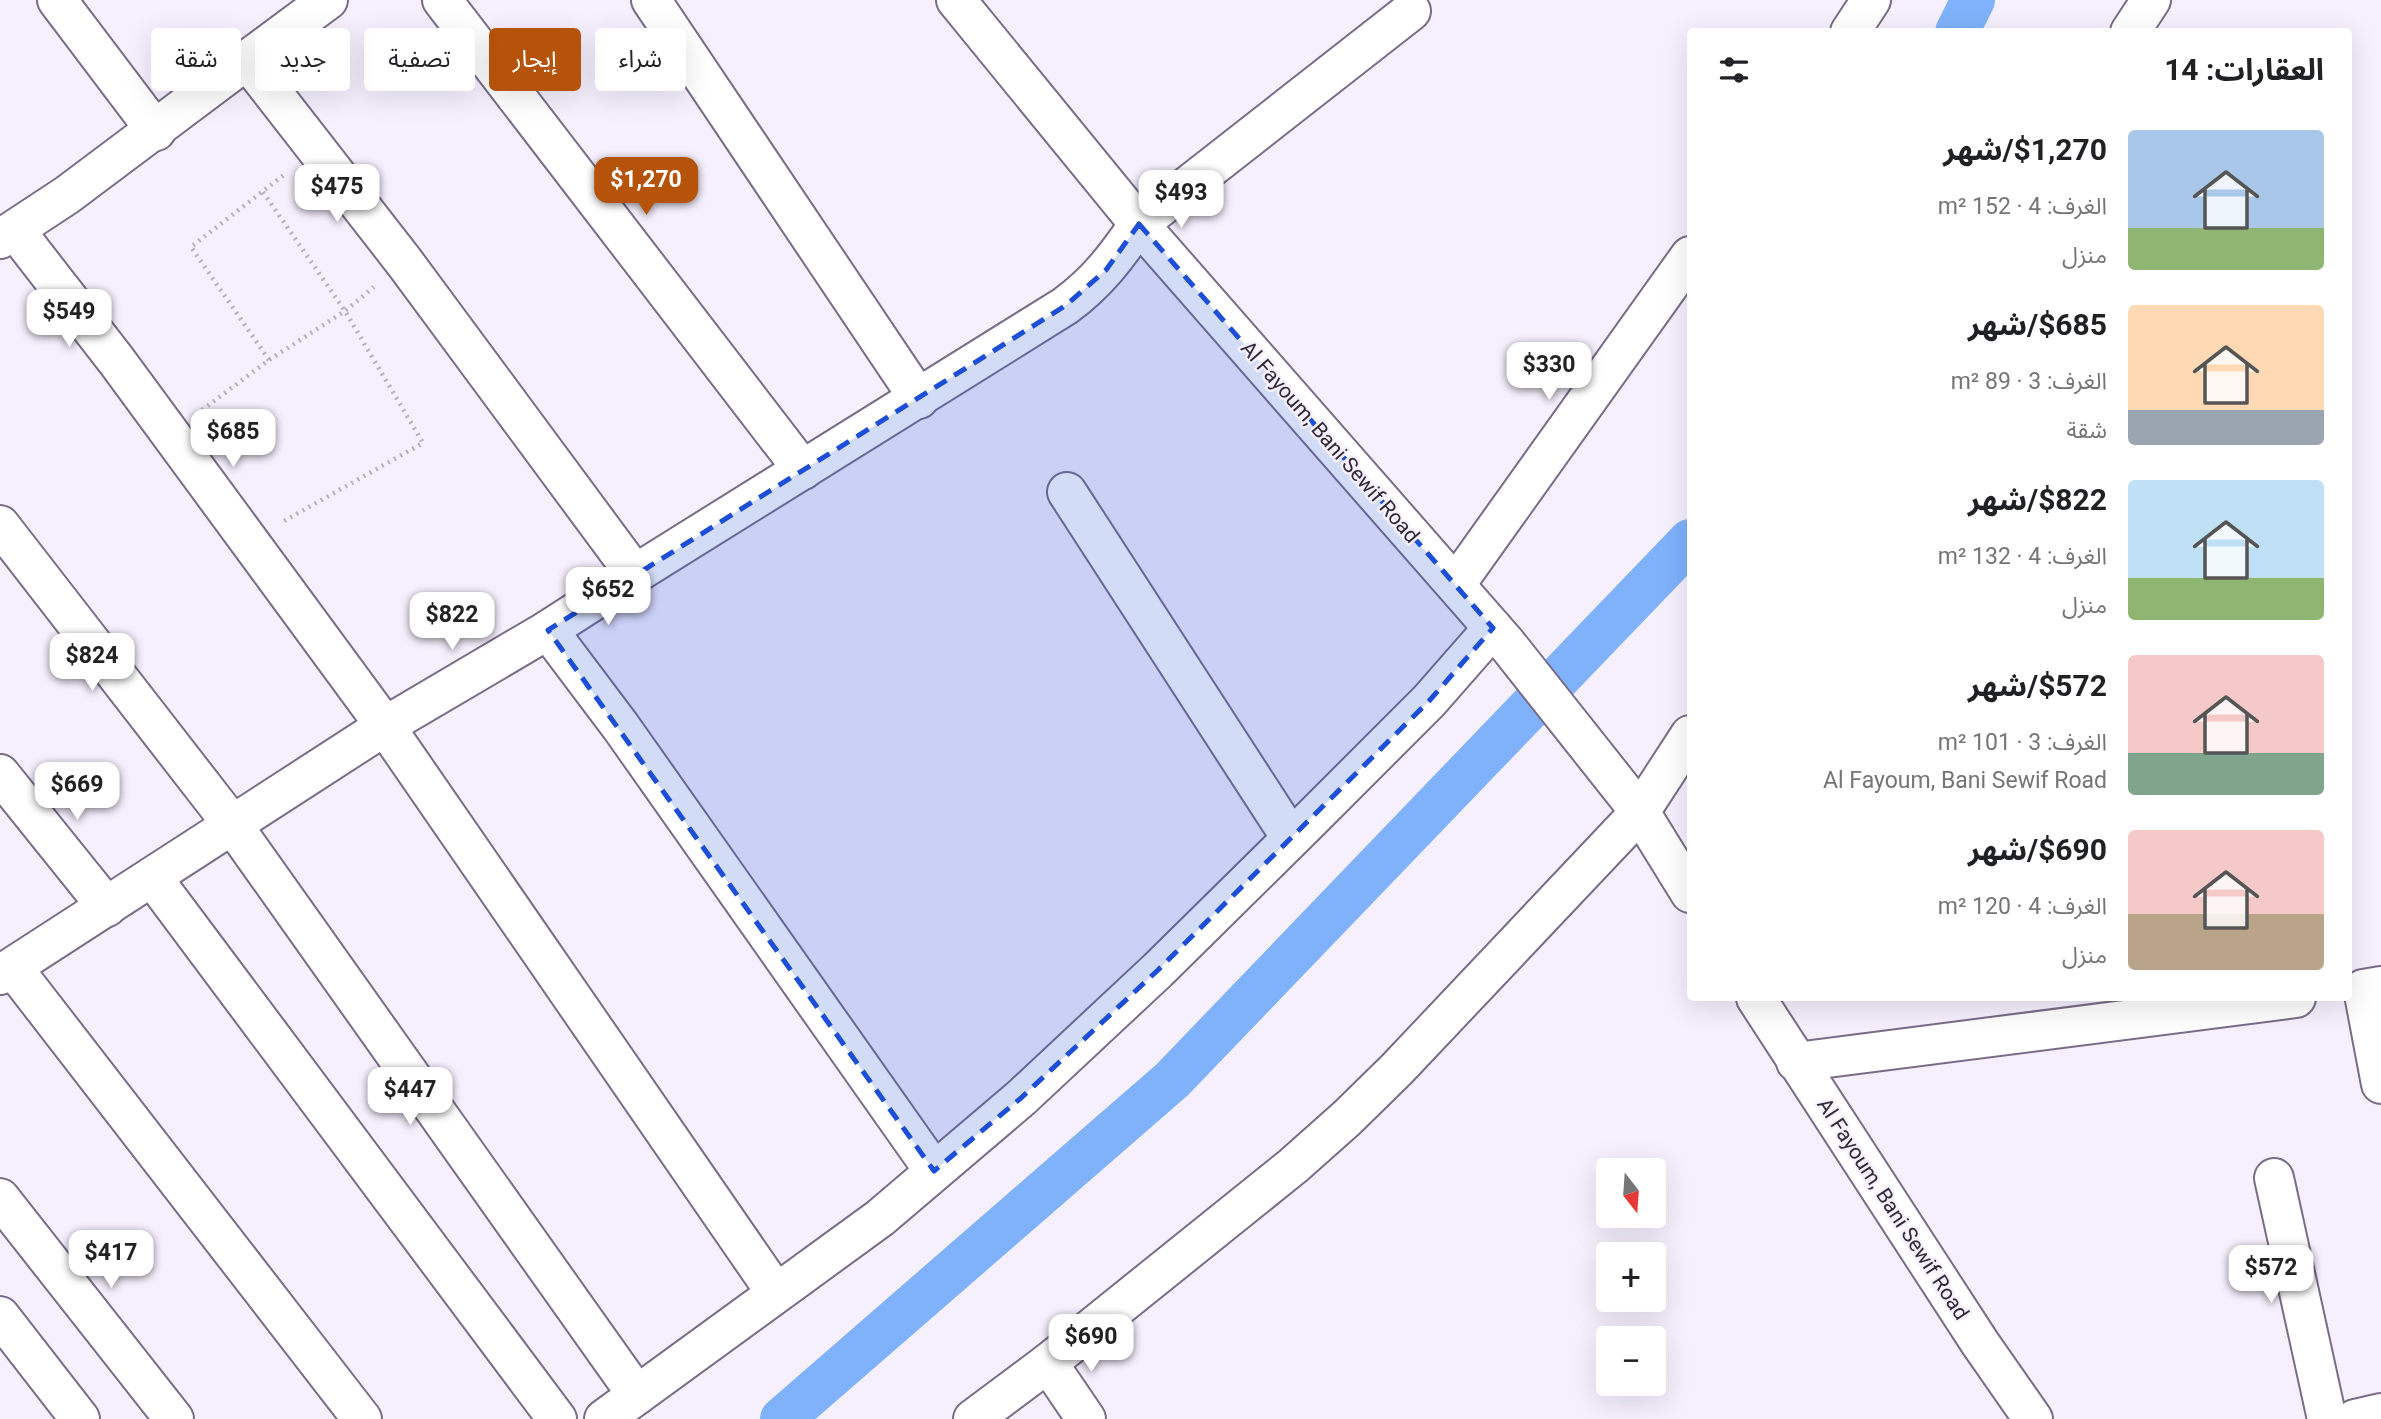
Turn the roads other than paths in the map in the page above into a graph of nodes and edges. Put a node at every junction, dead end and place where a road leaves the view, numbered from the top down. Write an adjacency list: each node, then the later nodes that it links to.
1 (57, 0): 12 (main road)
2 (442, 0): 17 (main road)
3 (651, 0): 16 (main road)
4 (956, 0): 13 (main road, Al Fayoum, Bani Sewif Road)
5 (1871, 0): 9 (main road)
6 (2151, 0): 10 (main road)
7 (306, 7): 11 (main road)
8 (1411, 11): 13 (main road)
9 (1853, 28)
10 (2133, 28)
11 (247, 60): 12 (main road); 20 (main road)
12 (156, 131): 14 (main road)
13 (1139, 224): 16 (main road); 21 (main road, Al Fayoum, Bani Sewif Road)
14 (7, 234): 24 (main road)
15 (1687, 260): 21 (main road)
16 (919, 398): 17 (main road)
17 (803, 470): 20 (main road)
18 (1067, 492): 29 (main road)
19 (0, 525): 28 (main road)
20 (635, 574): 22 (main road)
21 (1456, 584): 23 (main road, Al Fayoum, Bani Sewif Road)
22 (548, 630): 24 (main road); 39 (main road)
23 (1499, 636): 27 (main road, Al Fayoum, Bani Sewif Road); 29 (main road)
24 (385, 726): 28 (main road); 42 (main road)
25 (1687, 740): 27 (main road)
26 (0, 774): 32 (main road)
27 (1640, 812): 31 (main road, Al Fayoum, Bani Sewif Road); 44 (main road)
28 (232, 824): 30 (main road); 45 (main road)
29 (1291, 838): 39 (main road)
30 (152, 877): 32 (main road); 50 (main road)
31 (1687, 888)
32 (107, 907): 33 (main road)
33 (6, 971): 49 (main road)
34 (2364, 989): 38 (main road)
35 (1757, 1001): 37 (main road, Al Fayoum, Bani Sewif Road)
36 (2273, 1001): 37 (main road)
37 (1796, 1062): 54 (main road, Al Fayoum, Bani Sewif Road)
38 (2381, 1084)
39 (933, 1171): 42 (main road)
40 (2274, 1178): 55 (main road)
41 (0, 1198): 48 (main road)
42 (776, 1293): 45 (main road)
43 (0, 1316): 47 (main road)
44 (1048, 1363): 52 (main road); 53 (main road)
45 (636, 1395): 51 (main road)
46 (2381, 1413): 56 (main road)
47 (79, 1419)
48 (174, 1419)
49 (362, 1419)
50 (557, 1419)
51 (604, 1419)
52 (973, 1419)
53 (1086, 1419)
54 (2033, 1419)
55 (2327, 1419)
56 (2355, 1419)

